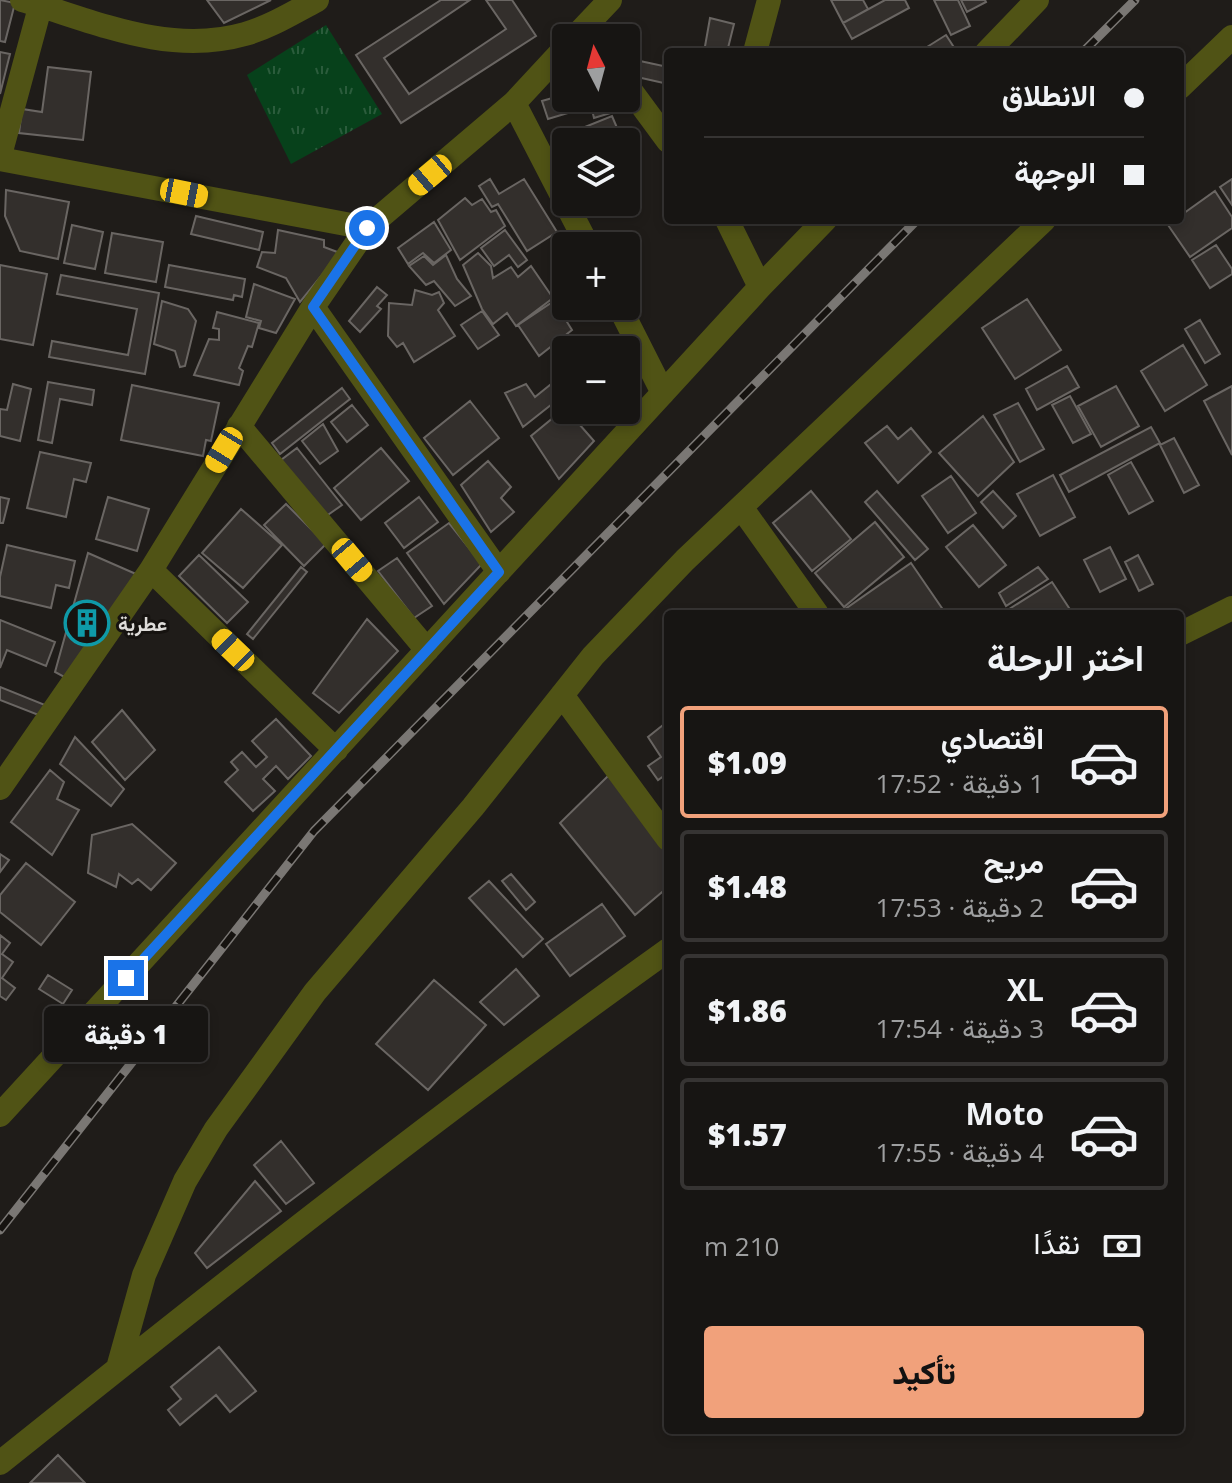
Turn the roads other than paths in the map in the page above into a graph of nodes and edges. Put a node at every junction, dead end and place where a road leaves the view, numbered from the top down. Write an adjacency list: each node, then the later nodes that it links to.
1 (317, 0): 5 (street)
2 (610, 0): 6 (street)
3 (769, 0): 8 (street)
4 (1037, 0): 9 (street)
5 (35, 2): 15 (street)
6 (591, 24)
7 (1232, 37): 11 (street)
8 (756, 48)
9 (991, 48)
10 (552, 62): 12 (street)
11 (1184, 83)
12 (514, 103): 19 (street); 20 (street)
13 (640, 103): 14 (street)
14 (664, 136)
15 (0, 157): 19 (street)
16 (730, 224): 21 (street)
17 (821, 224): 21 (street)
18 (1040, 224): 26 (street)
19 (367, 228): 22 (street)
20 (581, 232)
21 (760, 287): 24 (street)
22 (313, 307): 25 (street); 28 (street)
23 (626, 320): 24 (street)
24 (663, 393): 28 (street)
25 (239, 426): 27 (street); 32 (street)
26 (741, 507): 30 (street); 33 (street)
27 (151, 570): 34 (street); 35 (street)
28 (499, 572): 32 (street)
29 (1232, 608): 31 (street)
30 (814, 610)
31 (1184, 632)
32 (427, 650): 34 (street)
33 (562, 695): 36 (street); 39 (street)
34 (336, 750): 38 (street)
35 (0, 788)
36 (664, 834)
37 (664, 953): 39 (street)
38 (0, 1115)
39 (118, 1368): 40 (street)
40 (0, 1463)

